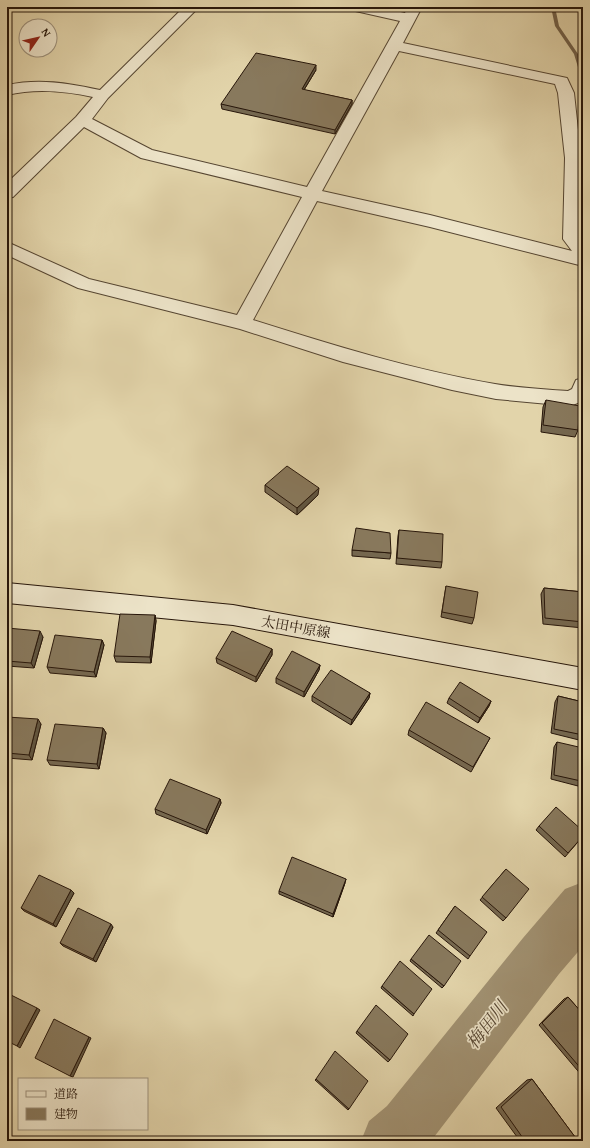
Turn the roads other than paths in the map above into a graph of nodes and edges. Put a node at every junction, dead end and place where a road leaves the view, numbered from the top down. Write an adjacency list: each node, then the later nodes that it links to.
1 (192, 7): 6 (street)
2 (356, 7): 3 (street)
3 (412, 12): 4 (street)
4 (395, 46): 9 (street); 11 (street)
5 (7, 90): 6 (street)
6 (103, 95): 7 (street)
7 (82, 120): 8 (street); 9 (street)
8 (7, 193)
9 (312, 194): 12 (street); 13 (street)
10 (7, 248): 13 (street)
11 (583, 254)
12 (583, 260)
13 (242, 323): 14 (street)
14 (583, 385)
15 (7, 593): 16 (street, 太田中原線)
16 (583, 680)

